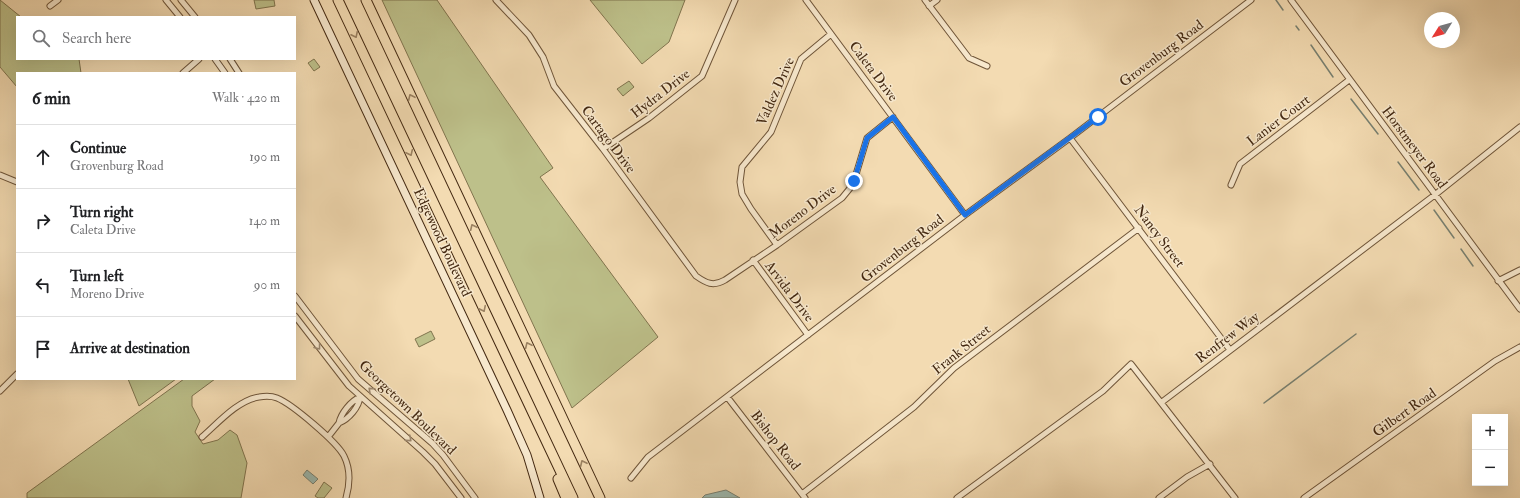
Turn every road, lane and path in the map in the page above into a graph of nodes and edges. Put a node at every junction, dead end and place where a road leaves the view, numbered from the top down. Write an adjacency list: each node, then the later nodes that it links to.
1 (58, 0): 14 (street)
2 (166, 0): 16 (street)
3 (181, 0): 17 (street)
4 (314, 0): 62 (street, Edgewood Boulevard)
5 (338, 0): 46 (highway, one-way to 46)
6 (366, 0): 65 (highway, one-way to 6)
7 (496, 0): 30 (street, Cartago Drive)
8 (735, 0): 30 (street, Hydra Drive)
9 (806, 0): 18 (street, Caleta Drive)
10 (925, 0): 15 (street)
11 (937, 0): 15 (street)
12 (1251, 0): 29 (street, Grovenburg Road)
13 (1291, 0): 26 (street, Horstmeyer Road)
14 (50, 6)
15 (929, 6): 22 (street)
16 (179, 16)
17 (195, 16)
18 (831, 34): 27 (street, Caleta Drive); 37 (street, Valdez Drive)
19 (198, 60): 23 (street)
20 (216, 60): 24 (street)
21 (231, 60): 25 (street)
22 (987, 66)
23 (184, 72)
24 (224, 72)
25 (238, 72)
26 (1349, 80): 33 (street, Lanier Court); 34 (street, Horstmeyer Road)
27 (893, 117): 35 (street, Caleta Drive); 37 (street, Moreno Drive)
28 (1520, 127): 34 (street, Renfrew Way)
29 (1070, 138): 35 (street, Grovenburg Road); 36 (street, Nancy Street)
30 (603, 149): 41 (street, Cartago Drive)
31 (0, 175): 32 (street)
32 (16, 182)
33 (1231, 185)
34 (1436, 194): 40 (street, Horstmeyer Road); 48 (street, Renfrew Way)
35 (965, 215): 45 (street, Grovenburg Road)
36 (1140, 228): 48 (street, Nancy Street); 58 (street, Frank Street)
37 (778, 245): 38 (street, Moreno Drive)
38 (752, 260): 41 (street, Moreno Drive); 45 (street, Arvida Drive)
39 (1520, 270): 40 (street)
40 (1498, 281): 43 (street, Horstmeyer Road)
41 (713, 284)
42 (296, 297): 61 (street, Georgetown Boulevard, one-way to 42)
43 (1520, 310)
44 (296, 317): 51 (street, Georgetown Boulevard, one-way to 51)
45 (808, 335): 52 (street, Grovenburg Road)
46 (501, 345): 63 (highway); 64 (highway)
47 (1520, 347): 69 (street, Gilbert Road)
48 (1230, 350): 53 (street, Renfrew Way)
49 (16, 375): 50 (street)
50 (0, 390)
51 (360, 397): 55 (street); 60 (street, Georgetown Boulevard, one-way to 60)
52 (728, 398): 57 (street, Grovenburg Road); 58 (street, Bishop Road)
53 (1162, 402): 56 (street); 66 (street)
54 (202, 437): 55 (street)
55 (328, 437): 59 (street)
56 (1210, 464): 67 (street); 68 (street)
57 (631, 478)
58 (804, 496)
59 (346, 498)
60 (461, 498)
61 (475, 498)
62 (540, 498)
63 (566, 498)
64 (573, 498)
65 (600, 498)
66 (958, 498)
67 (1159, 498)
68 (1235, 498)
69 (1304, 498)

